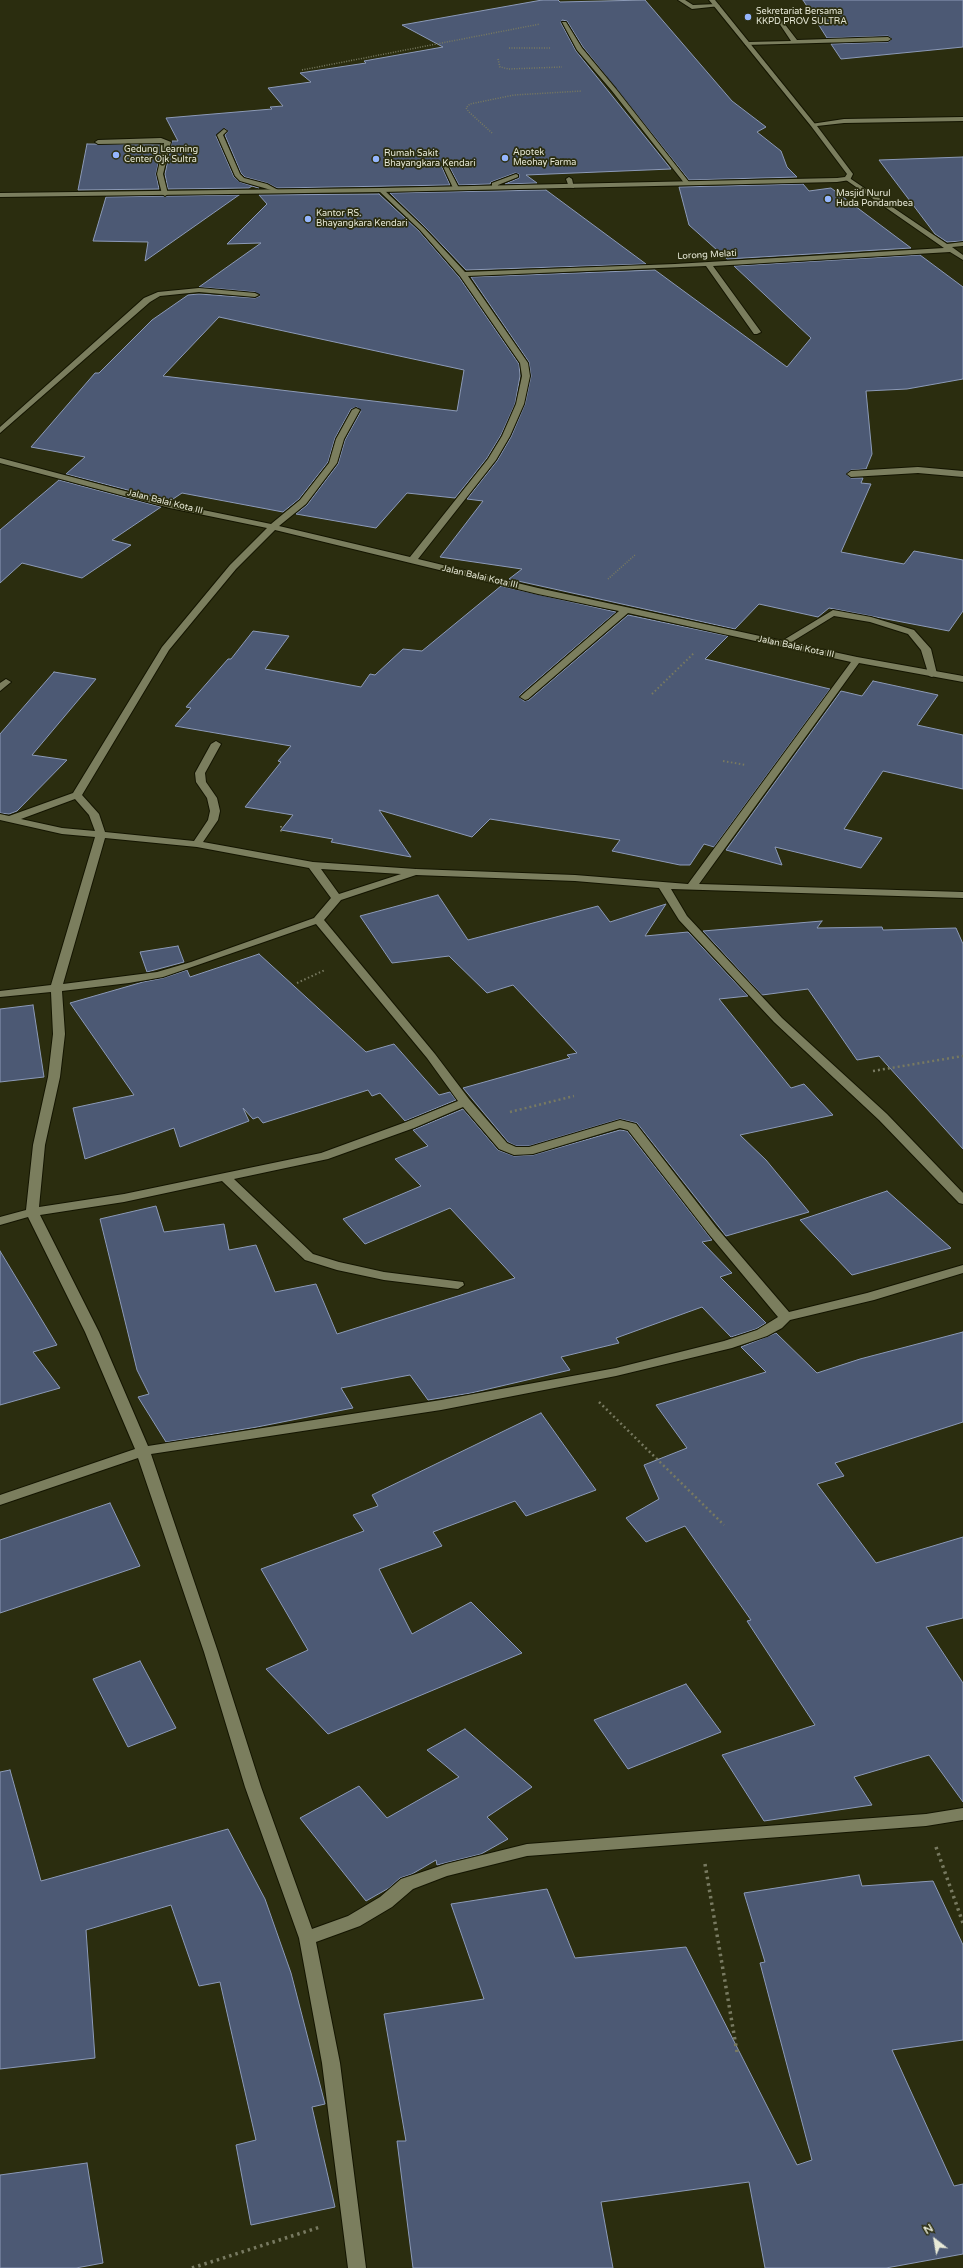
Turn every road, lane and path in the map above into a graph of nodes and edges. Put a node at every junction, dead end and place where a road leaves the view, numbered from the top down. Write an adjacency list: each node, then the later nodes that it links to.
1 (681, 0): 3 (street)
2 (712, 0): 3 (street)
3 (717, 6): 8 (street)
4 (775, 15): 7 (street)
5 (564, 23): 10 (street); 13 (path)
6 (888, 39): 7 (street)
7 (794, 42): 8 (street)
8 (747, 44): 16 (street)
9 (509, 48): 10 (path)
10 (580, 49): 12 (street)
11 (498, 59): 12 (path)
12 (595, 66): 14 (street)
13 (302, 70)
14 (614, 90): 18 (path); 24 (street)
15 (963, 119): 16 (street)
16 (813, 125): 23 (street)
17 (224, 131): 29 (street)
18 (492, 133)
19 (98, 142): 30 (street)
20 (444, 165): 26 (street)
21 (516, 176): 27 (street)
22 (569, 179): 25 (street)
23 (848, 179): 24 (street); 33 (street)
24 (687, 183): 25 (street)
25 (572, 187): 27 (street)
26 (456, 188): 27 (street); 28 (street)
27 (496, 188)
28 (381, 190): 29 (street); 36 (street)
29 (276, 191): 30 (street)
30 (165, 194): 31 (street)
31 (0, 195)
32 (963, 244): 33 (street, Lorong Melati)
33 (949, 248): 34 (street); 35 (street, Lorong Melati)
34 (963, 258)
35 (708, 264): 36 (street, Lorong Melati); 38 (street)
36 (463, 274): 46 (street)
37 (255, 295): 40 (street)
38 (757, 332)
39 (356, 410): 44 (street)
40 (0, 431)
41 (2, 462): 44 (street, Jalan Balai Kota III)
42 (851, 474): 43 (street)
43 (963, 474)
44 (273, 527): 46 (street, Jalan Balai Kota III); 57 (street)
45 (635, 554): 47 (path)
46 (412, 561): 47 (street, Jalan Balai Kota III)
47 (585, 600): 48 (street, Jalan Balai Kota III)
48 (627, 609): 49 (street, Jalan Balai Kota III); 55 (street)
49 (717, 631): 50 (street, Jalan Balai Kota III); 54 (path)
50 (782, 644): 51 (street, Jalan Balai Kota III); 52 (street)
51 (857, 660): 52 (street, Jalan Balai Kota III); 64 (street)
52 (932, 674): 53 (street, Jalan Balai Kota III)
53 (963, 679)
54 (652, 694)
55 (525, 697)
56 (216, 744): 60 (street)
57 (77, 795): 58 (street); 59 (street)
58 (5, 818): 59 (street)
59 (101, 834): 60 (street); 68 (street)
60 (197, 844): 61 (street)
61 (313, 865): 62 (street); 66 (street)
62 (416, 872): 63 (street); 66 (street)
63 (664, 885): 64 (street); 71 (street)
64 (691, 887): 65 (street)
65 (963, 895)
66 (337, 898): 67 (street)
67 (318, 920): 68 (street); 73 (street)
68 (56, 988): 69 (street); 77 (street)
69 (0, 994)
70 (963, 1056): 71 (path)
71 (839, 1076): 76 (street)
72 (574, 1096): 74 (path)
73 (465, 1102): 74 (street); 75 (street)
74 (480, 1120): 81 (street)
75 (226, 1178): 77 (street); 80 (street)
76 (963, 1200)
77 (32, 1212): 78 (street); 83 (street)
78 (0, 1221)
79 (963, 1269): 81 (street)
80 (458, 1285)
81 (786, 1317): 82 (street)
82 (576, 1379): 83 (street); 85 (path)
83 (143, 1451): 84 (street); 90 (street)
84 (0, 1500)
85 (724, 1525)
86 (963, 1814): 87 (street)
87 (926, 1820): 88 (street); 89 (path)
88 (700, 1836): 90 (street); 91 (path)
89 (963, 1923)
90 (307, 1938): 92 (street)
91 (737, 2052)
92 (349, 2218): 93 (path); 94 (street)
93 (192, 2268)
94 (357, 2268)

